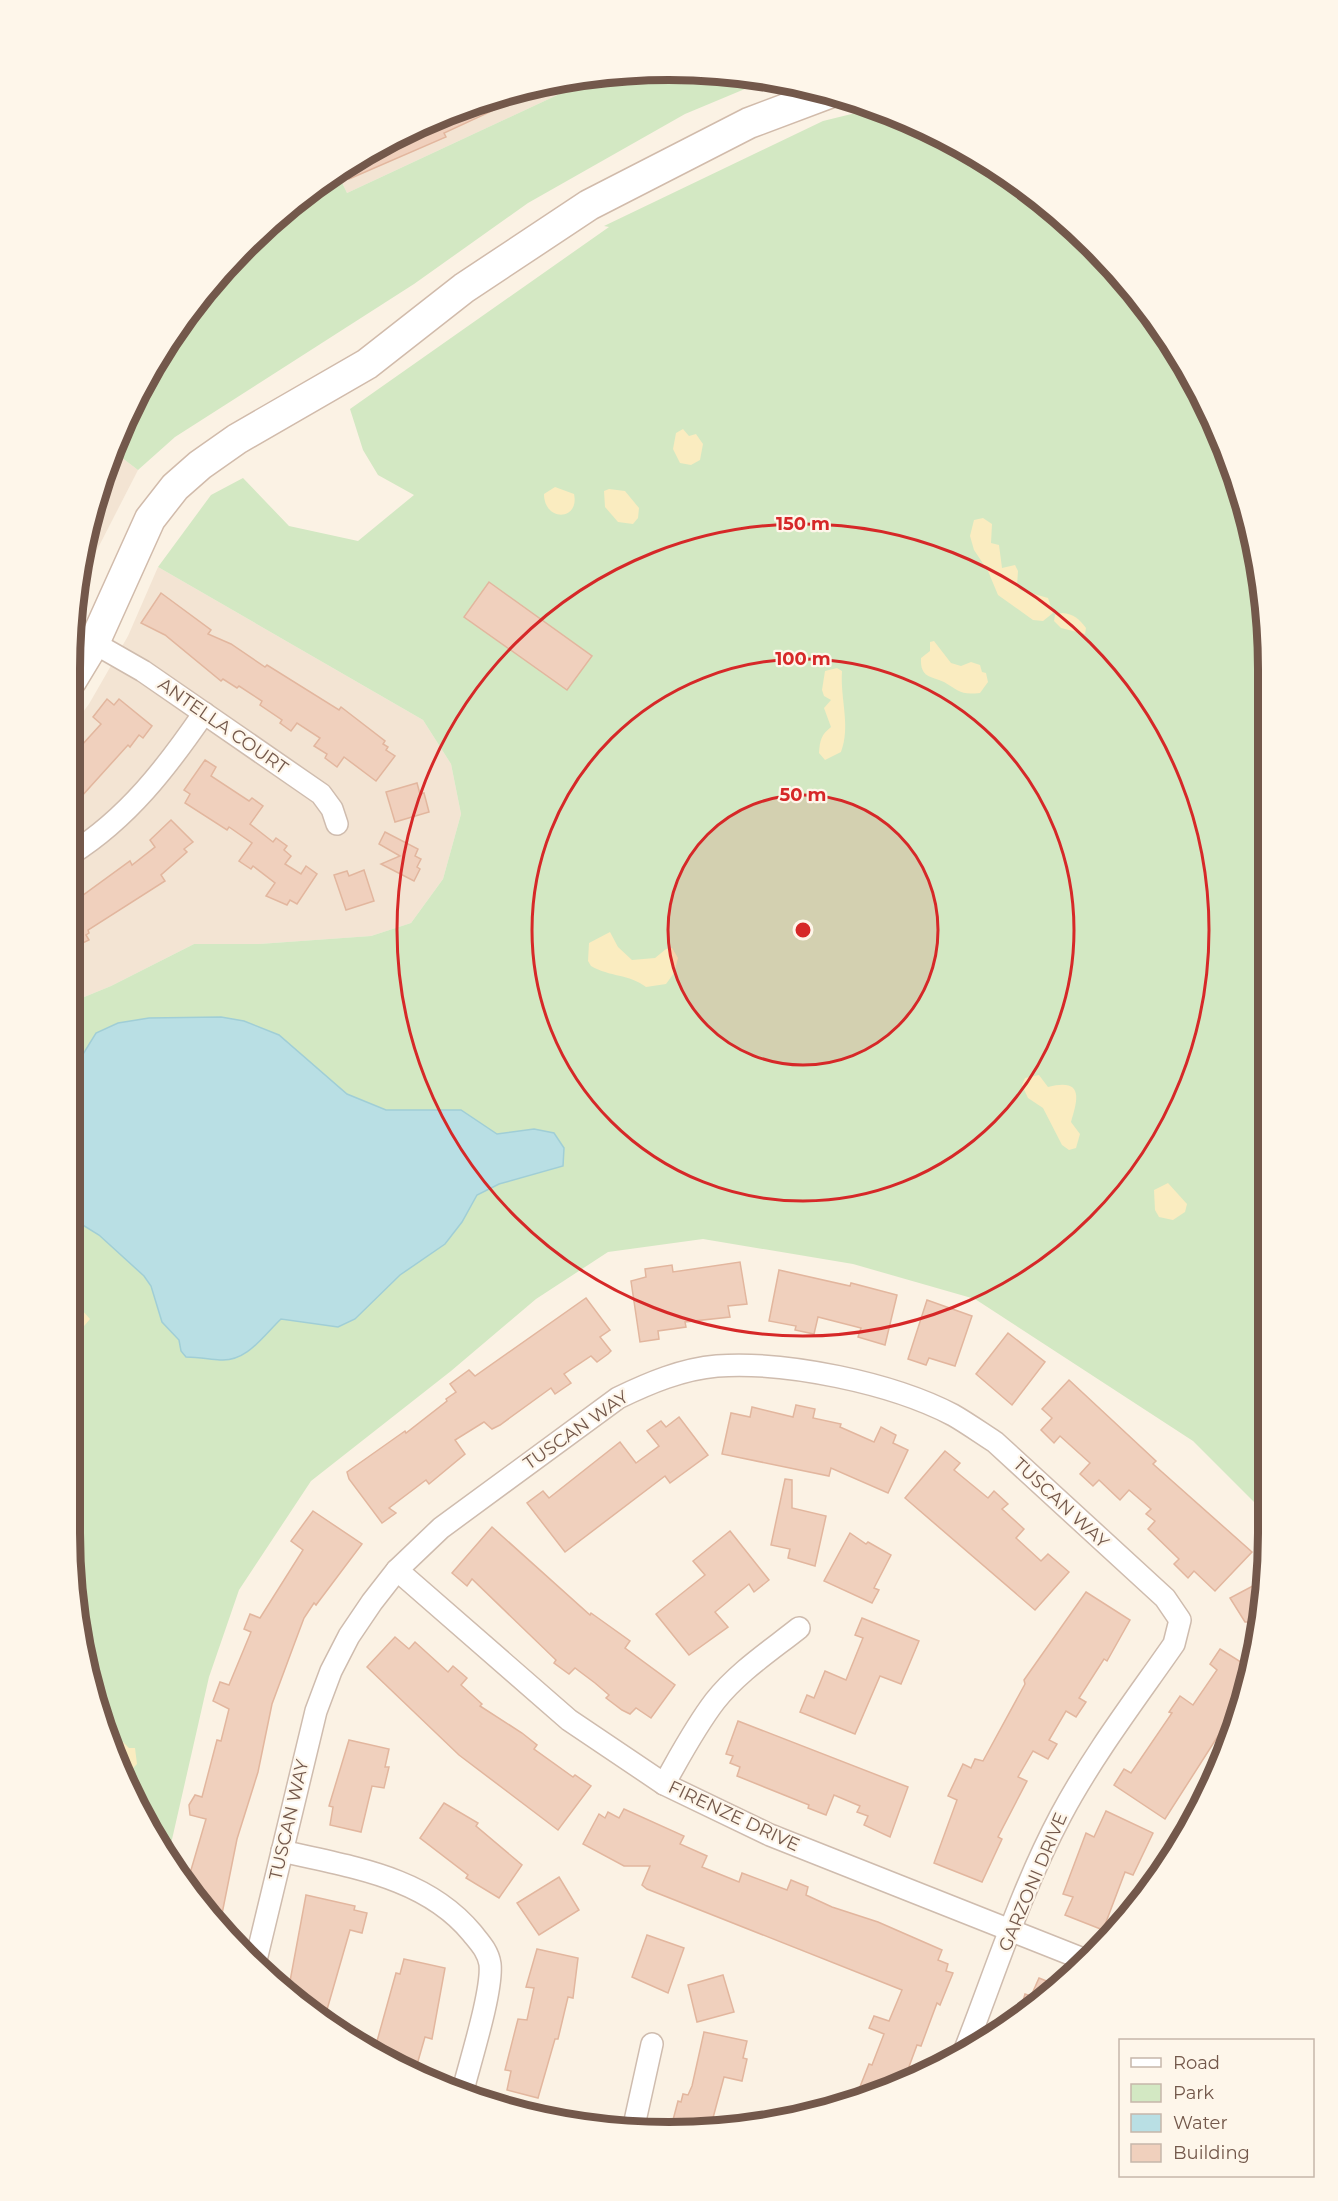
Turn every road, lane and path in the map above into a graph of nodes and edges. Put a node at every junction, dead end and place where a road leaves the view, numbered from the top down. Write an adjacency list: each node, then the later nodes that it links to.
1 (815, 98): 2 (street)
2 (94, 643): 3 (street); 4 (street, ANTELLA COURT)
3 (80, 665)
4 (204, 713): 5 (street, ANTELLA COURT); 6 (street)
5 (337, 824)
6 (80, 847)
7 (397, 1570): 9 (street, TUSCAN WAY); 10 (street, FIRENZE DRIVE); 11 (street, TUSCAN WAY)
8 (799, 1628): 10 (street)
9 (1185, 1634): 12 (street, GARZONI DRIVE)
10 (664, 1784): 12 (street, FIRENZE DRIVE)
11 (282, 1851): 13 (street, TUSCAN WAY); 17 (street)
12 (1011, 1930): 14 (street, FIRENZE DRIVE); 15 (street, GARZONI DRIVE)
13 (257, 1954)
14 (1078, 1957)
15 (969, 2040)
16 (652, 2044): 18 (street)
17 (464, 2084)
18 (635, 2120)

